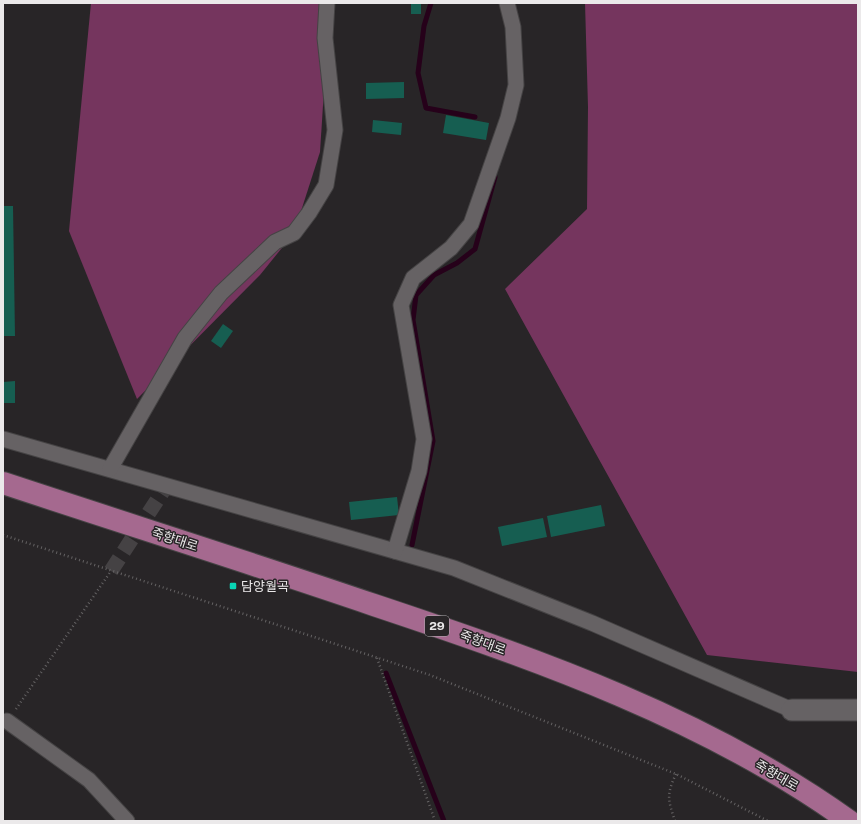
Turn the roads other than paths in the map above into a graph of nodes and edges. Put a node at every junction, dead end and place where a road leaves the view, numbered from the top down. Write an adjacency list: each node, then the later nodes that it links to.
1 (327, 3): 4 (street)
2 (507, 3): 6 (street)
3 (3, 439): 4 (street)
4 (110, 469): 6 (street)
5 (3, 483): 10 (main road, 죽향대로 / 29)
6 (395, 551): 7 (street)
7 (792, 710): 8 (street)
8 (858, 710)
9 (7, 721): 12 (street)
10 (819, 799): 11 (main road); 13 (main road); 14 (main road, 죽향대로 / 29)
11 (858, 820)
12 (126, 821)
13 (841, 821)
14 (849, 821)

